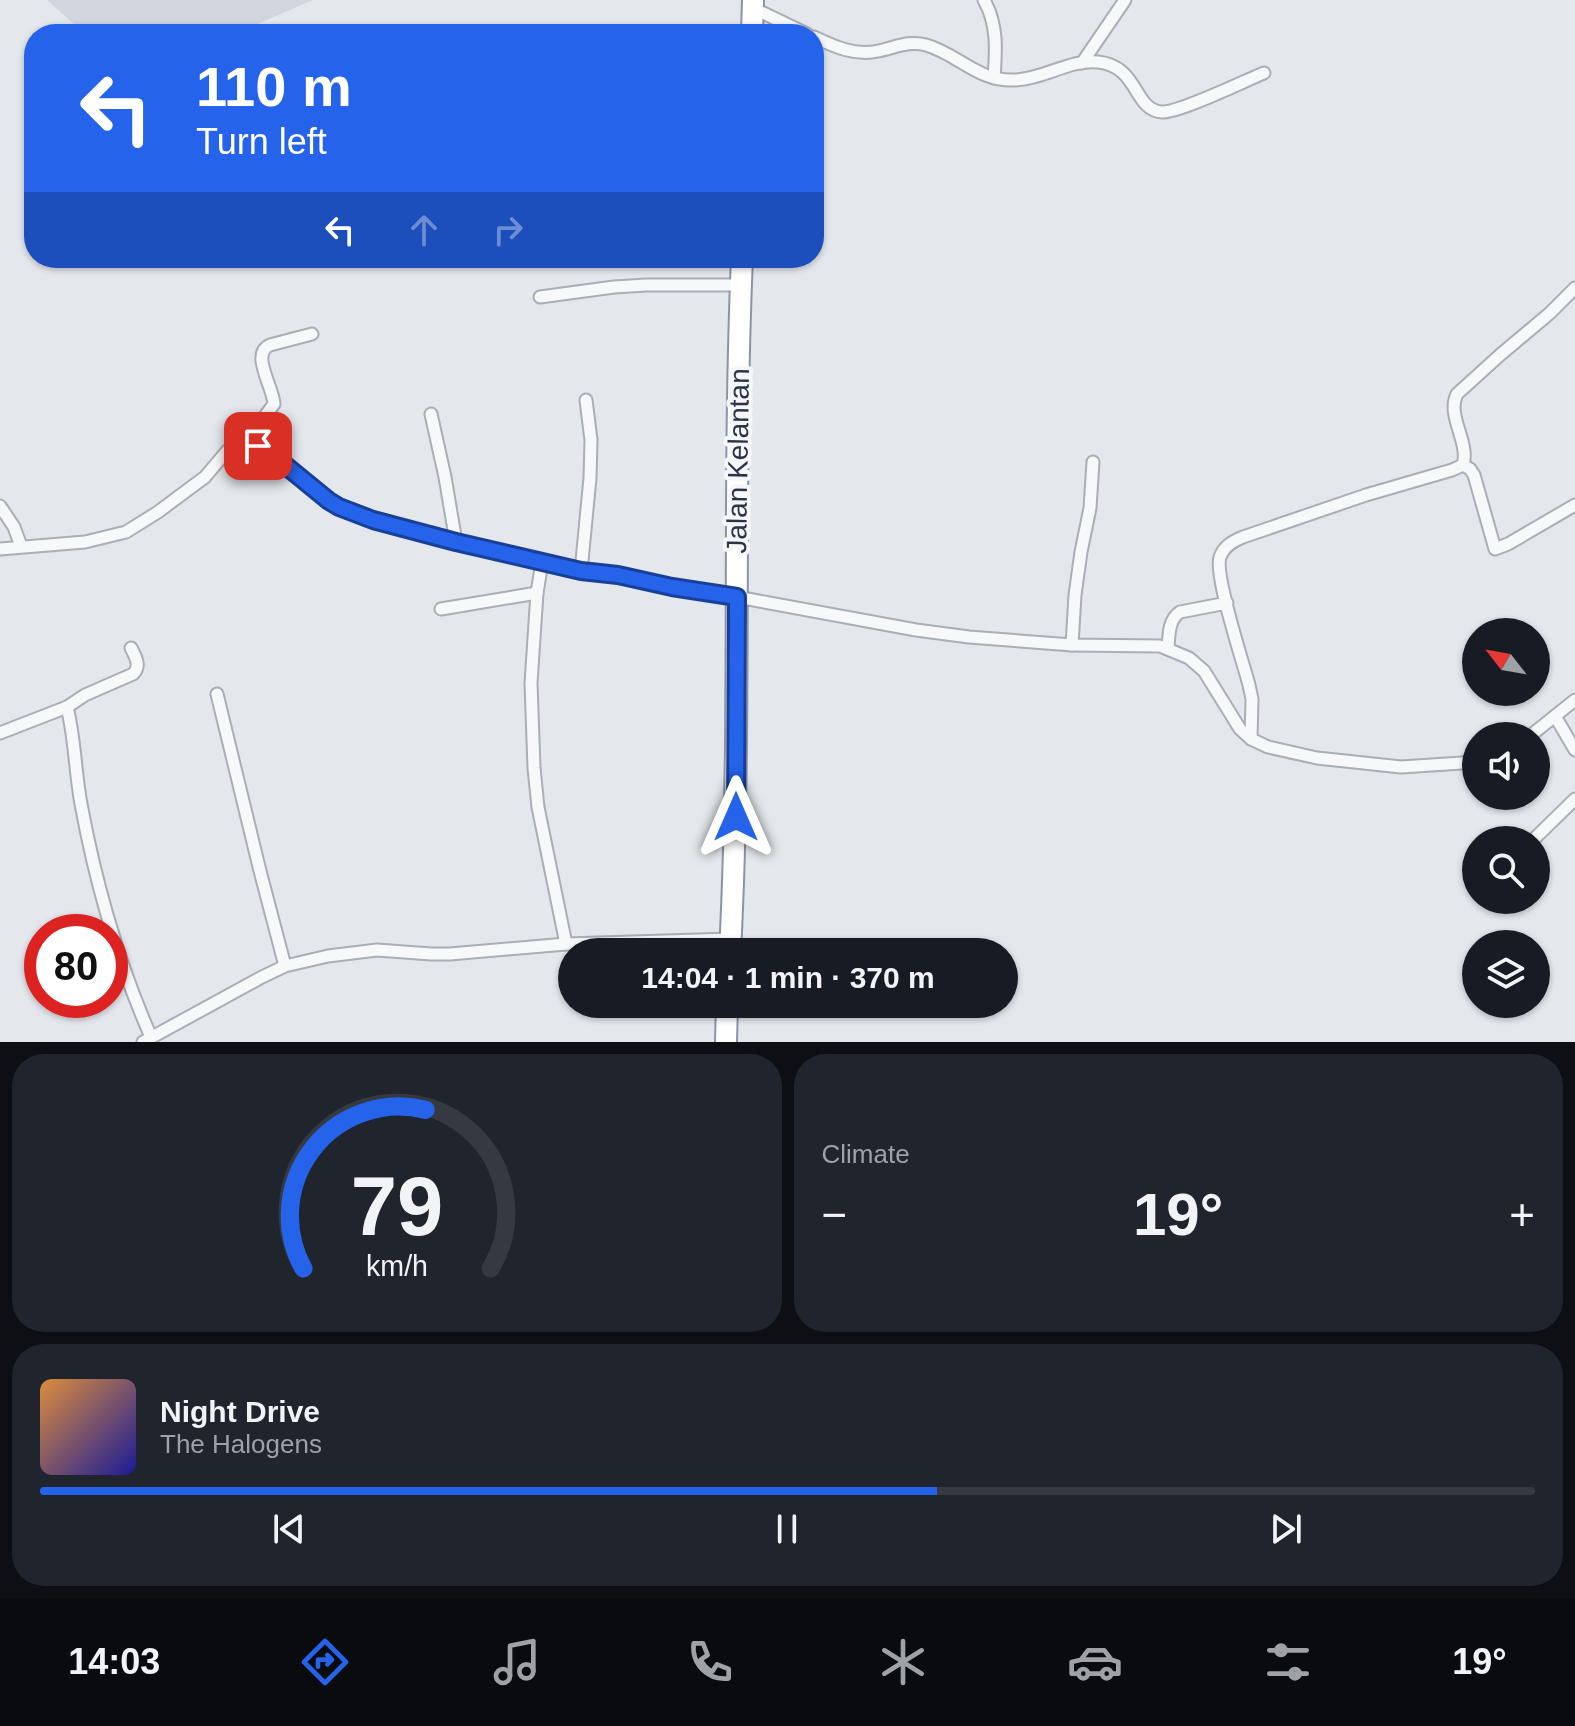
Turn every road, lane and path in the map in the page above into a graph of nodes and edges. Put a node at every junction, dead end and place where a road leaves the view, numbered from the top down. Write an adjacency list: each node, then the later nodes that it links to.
1 (984, 0): 9 (street)
2 (1125, 0): 7 (street)
3 (753, 4): 4 (highway); 5 (street)
4 (752, 24)
5 (789, 24)
6 (824, 41): 9 (street)
7 (1082, 63): 8 (street); 9 (street)
8 (1264, 73)
9 (994, 78)
10 (742, 268): 11 (highway, Jalan Kelantan)
11 (741, 285): 13 (street); 28 (highway, Jalan Kelantan)
12 (1575, 288): 19 (street)
13 (540, 297)
14 (312, 334): 17 (street)
15 (586, 400): 26 (street)
16 (431, 414): 22 (street)
17 (252, 444): 22 (street); 23 (street)
18 (1093, 462): 31 (street)
19 (1463, 465): 20 (street); 29 (street)
20 (1575, 505)
21 (0, 506): 23 (street)
22 (456, 542): 25 (street)
23 (21, 546): 24 (street)
24 (0, 549)
25 (542, 562): 26 (street); 27 (street)
26 (581, 571): 28 (street)
27 (537, 593): 30 (street); 45 (street)
28 (737, 597): 31 (street); 46 (highway, Jalan Kelantan)
29 (1227, 603): 33 (street); 40 (street)
30 (441, 609)
31 (1072, 645): 33 (street)
32 (131, 648): 36 (street)
33 (1168, 649): 40 (street)
34 (217, 694): 48 (street)
35 (1575, 700): 37 (street)
36 (67, 707): 39 (street); 50 (street)
37 (1555, 716): 38 (street); 41 (street)
38 (1548, 722)
39 (0, 733)
40 (1251, 739): 42 (street)
41 (1575, 750)
42 (1462, 763)
43 (1575, 799): 44 (street)
44 (1547, 826)
45 (565, 938)
46 (730, 938)
47 (558, 945): 48 (street)
48 (285, 966): 50 (street)
49 (727, 1018): 51 (highway)
50 (147, 1039)
51 (726, 1042)

